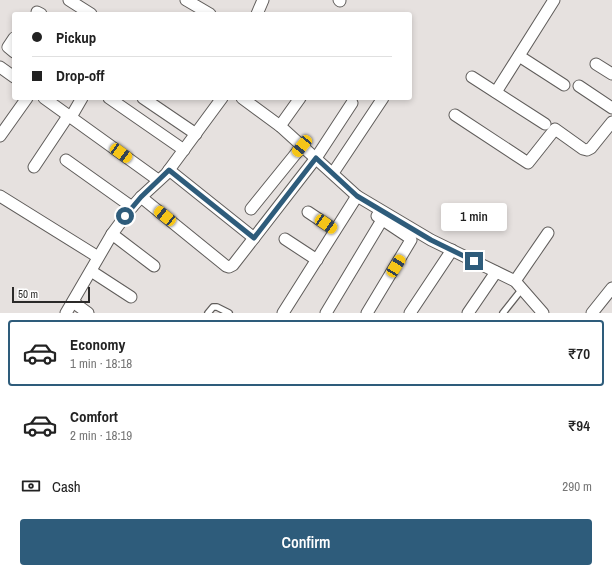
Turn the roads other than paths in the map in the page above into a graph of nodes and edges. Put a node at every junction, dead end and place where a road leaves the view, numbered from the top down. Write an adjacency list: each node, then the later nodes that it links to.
1 (69, 0): 5 (street)
2 (186, 0): 6 (street)
3 (263, 0): 7 (street)
4 (554, 0): 10 (street)
5 (89, 12)
6 (207, 12)
7 (259, 12)
8 (12, 41): 9 (street)
9 (12, 50)
10 (519, 56): 16 (street); 18 (street)
11 (596, 64): 13 (street)
12 (0, 67): 14 (street)
13 (612, 74)
14 (12, 76)
15 (472, 77): 18 (street)
16 (564, 85)
17 (579, 86): 29 (street)
18 (496, 92): 33 (street)
19 (26, 100): 36 (street)
20 (47, 100): 31 (street)
21 (81, 100): 31 (street)
22 (112, 100): 38 (street)
23 (145, 100): 35 (street)
24 (221, 100): 35 (street)
25 (246, 100): 34 (street)
26 (299, 100): 34 (street)
27 (382, 100): 43 (street)
28 (352, 103): 39 (street)
29 (612, 108)
30 (454, 115): 32 (street)
31 (69, 116): 41 (street); 44 (street)
32 (612, 122)
33 (545, 124)
34 (280, 126): 37 (street)
35 (196, 134): 38 (street)
36 (0, 136)
37 (302, 146): 39 (street); 49 (street)
38 (184, 150): 42 (street)
39 (316, 158): 43 (street); 55 (street)
40 (66, 160): 48 (street)
41 (34, 168)
42 (169, 170): 44 (street); 55 (street)
43 (333, 173): 47 (street)
44 (158, 180): 46 (street)
45 (0, 196): 58 (street)
46 (141, 197): 48 (street); 55 (street)
47 (355, 199): 51 (street); 52 (street); 57 (street)
48 (132, 207): 54 (street)
49 (251, 209)
50 (308, 212): 52 (street)
51 (382, 220): 72 (street); 73 (street)
52 (335, 230): 59 (street)
53 (548, 233): 63 (street)
54 (112, 234): 58 (street); 60 (street)
55 (254, 238)
56 (285, 239): 59 (street)
57 (452, 250): 62 (street); 74 (street)
58 (98, 257): 61 (street)
59 (317, 260): 71 (street)
60 (154, 266)
61 (91, 271): 65 (street); 66 (street)
62 (496, 272): 63 (street); 75 (street)
63 (518, 285): 76 (lane); 77 (street)
64 (612, 288): 78 (street)
65 (131, 297)
66 (72, 302): 67 (street); 68 (street)
67 (66, 313)
68 (88, 313)
69 (208, 313): 70 (lane)
70 (229, 313)
71 (283, 313)
72 (326, 313)
73 (367, 313)
74 (410, 313)
75 (468, 313)
76 (503, 313)
77 (543, 313)
78 (592, 313)

